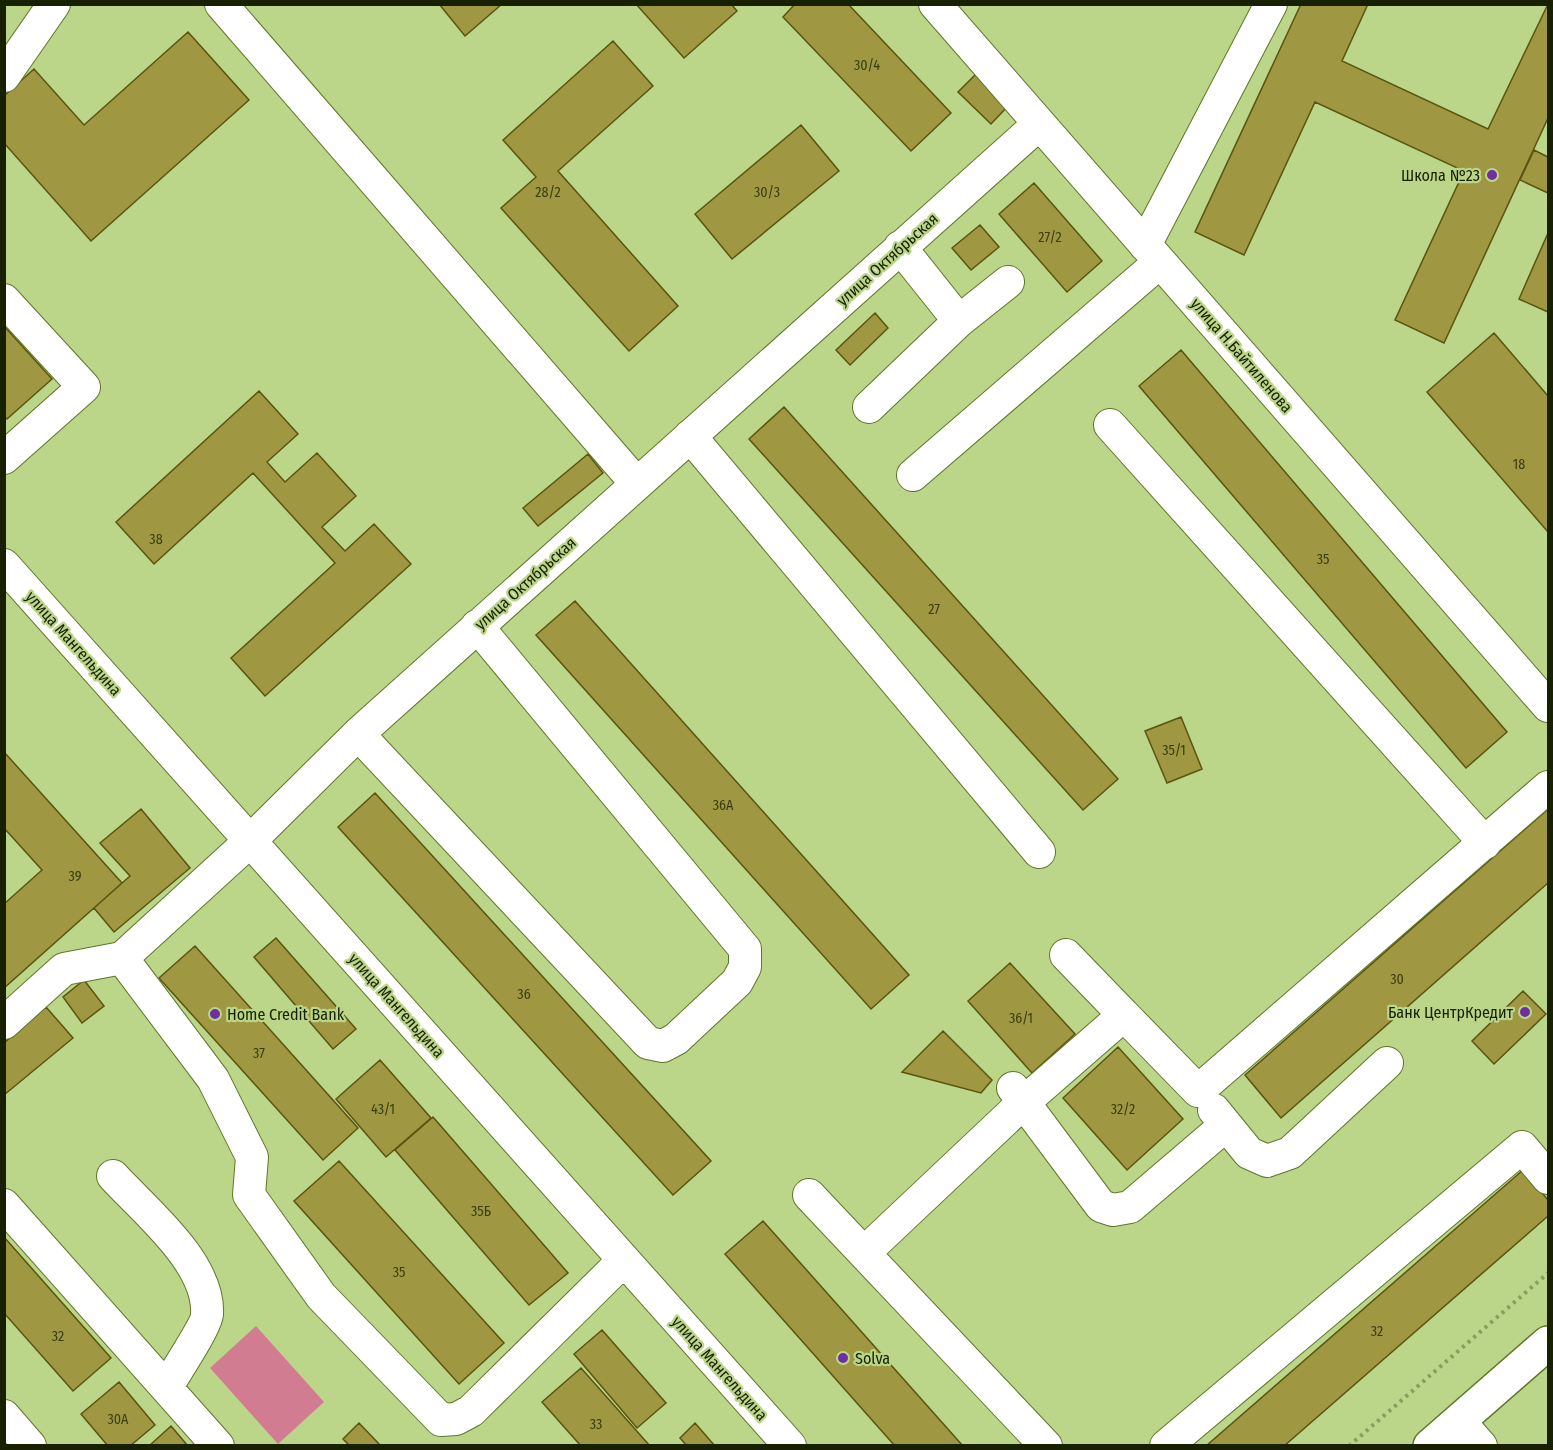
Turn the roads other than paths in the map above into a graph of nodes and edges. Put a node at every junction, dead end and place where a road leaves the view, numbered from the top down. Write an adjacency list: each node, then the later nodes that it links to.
1 (54, 4): 5 (street)
2 (221, 4): 17 (street)
3 (935, 4): 6 (street, улица Н.Байтиленова)
4 (1271, 4): 8 (street)
5 (4, 76)
6 (1039, 123): 7 (street, улица Октябрьская); 8 (street, улица Н.Байтиленова)
7 (900, 247): 11 (street); 14 (street, улица Октябрьская)
8 (1153, 254): 16 (street); 20 (street, улица Н.Байтиленова)
9 (1008, 282): 11 (street)
10 (4, 300): 15 (street)
11 (959, 321): 12 (street)
12 (869, 407)
13 (1110, 425): 24 (street)
14 (690, 436): 17 (street, улица Октябрьская); 25 (street)
15 (4, 458)
16 (913, 475)
17 (637, 484): 19 (street, улица Октябрьская)
18 (4, 565): 23 (street, улица Мангельдина)
19 (477, 626): 21 (street, улица Октябрьская); 21 (street)
20 (1548, 706)
21 (357, 734): 23 (street, улица Октябрьская)
22 (1548, 788): 24 (street)
23 (250, 841): 27 (street, улица Октябрьская); 39 (street, улица Мангельдина)
24 (1485, 843): 31 (street)
25 (1039, 852)
26 (1066, 955): 28 (street)
27 (122, 958): 29 (street); 39 (street)
28 (1124, 1015): 31 (street); 32 (street)
29 (4, 1023)
30 (1387, 1063): 33 (street)
31 (1198, 1091): 33 (street)
32 (1018, 1096): 33 (street); 38 (street)
33 (1226, 1125)
34 (113, 1176): 41 (street)
35 (1548, 1178): 48 (street)
36 (809, 1195): 38 (street)
37 (4, 1205): 41 (street)
38 (864, 1252): 47 (street)
39 (624, 1260): 46 (street, улица Мангельдина)
40 (1548, 1343): 43 (main road)
41 (167, 1387): 45 (street)
42 (4, 1416): 44 (street)
43 (1459, 1421): 49 (main road); 50 (street)
44 (30, 1446)
45 (218, 1446)
46 (790, 1446)
47 (1046, 1446)
48 (1166, 1446)
49 (1430, 1446)
50 (1480, 1446)

